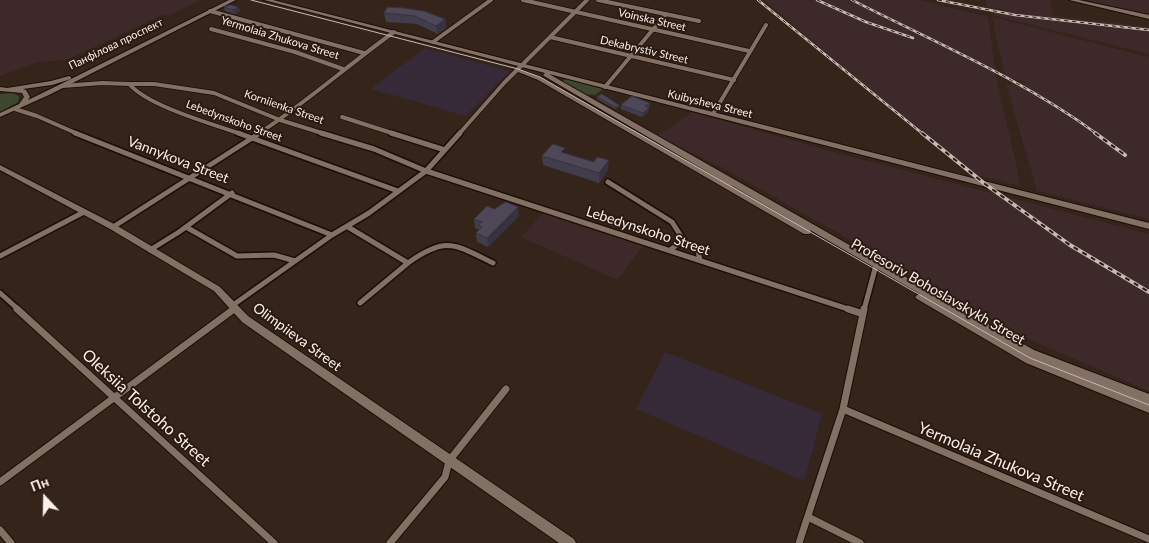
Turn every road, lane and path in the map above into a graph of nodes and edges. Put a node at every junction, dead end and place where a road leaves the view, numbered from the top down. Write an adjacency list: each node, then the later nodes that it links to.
1 (226, 0): 30 (main road, Панфілова проспект)
2 (233, 0): 9 (main road)
3 (267, 0): 17 (main road, Kuibysheva Street)
4 (491, 0): 19 (street)
5 (523, 0): 10 (street, Voinska Street)
6 (587, 0): 10 (street)
7 (598, 0): 11 (street)
8 (1072, 0): 12 (main road)
9 (210, 11): 21 (street, Yermolaia Zhukova Street); 28 (main road)
10 (576, 11): 16 (street, Voinska Street); 18 (street)
11 (665, 15): 13 (street); 16 (street)
12 (1149, 17)
13 (699, 21)
14 (766, 25): 20 (street)
15 (211, 28): 25 (street, Yermolaia Zhukova Street)
16 (652, 30): 20 (street, Voinska Street); 22 (street)
17 (394, 32): 19 (main road, Kuibysheva Street); 21 (street)
18 (550, 37): 22 (street, Dekabrystiv Street); 23 (street)
19 (433, 42): 23 (main road, Kuibysheva Street)
20 (749, 51): 26 (street)
21 (364, 53): 25 (street)
22 (630, 56): 26 (street, Dekabrystiv Street); 29 (street)
23 (519, 68): 24 (main road, Kuibysheva Street); 37 (street); 42 (main road)
24 (533, 68): 29 (main road, Kuibysheva Street); 42 (main road, Profesoriv Bohoslavskykh Street)
25 (342, 69): 35 (street)
26 (734, 80): 32 (street)
27 (129, 84): 28 (street); 35 (street, Korniienka Street); 36 (street, Lebedynskoho Street)
28 (63, 86): 31 (main road)
29 (604, 88): 32 (main road, Kuibysheva Street)
30 (4, 89): 31 (main road)
31 (16, 109): 33 (main road); 40 (street, Vannykova Street)
32 (713, 114): 46 (main road, Kuibysheva Street)
33 (0, 116)
34 (342, 117): 37 (street, Korniienka Street)
35 (280, 120): 36 (street); 39 (street, Korniienka Street)
36 (251, 138): 40 (street); 43 (street, Lebedynskoho Street)
37 (445, 150): 39 (street)
38 (0, 167): 45 (main road, Olimpiieva Street)
39 (426, 171): 43 (street); 53 (street, Lebedynskoho Street)
40 (190, 177): 44 (street, Vannykova Street); 47 (street)
41 (608, 182): 51 (street)
42 (727, 183): 59 (main road, Profesoriv Bohoslavskykh Street)
43 (398, 191): 49 (street)
44 (232, 193): 48 (street); 50 (street, Vannykova Street)
45 (84, 212): 47 (main road, Olimpiieva Street); 54 (street)
46 (1149, 226)
47 (113, 227): 52 (main road, Olimpiieva Street)
48 (186, 227): 52 (street); 56 (street)
49 (348, 227): 50 (street); 57 (street)
50 (332, 235): 56 (street)
51 (686, 244): 53 (street); 55 (street)
52 (150, 250): 62 (main road, Olimpiieva Street)
53 (670, 250): 55 (street, Lebedynskoho Street)
54 (0, 256)
55 (700, 260): 63 (street, Lebedynskoho Street)
56 (295, 261): 62 (street)
57 (408, 263): 58 (street); 61 (street)
58 (493, 263)
59 (875, 268): 63 (street); 66 (main road, Profesoriv Bohoslavskykh Street); 67 (main road, Profesoriv Bohoslavskykh Street)
60 (0, 293): 65 (street, Oleksiia Tolstoho Street)
61 (360, 303)
62 (234, 307): 65 (street); 69 (main road, Olimpiieva Street)
63 (862, 314): 68 (street)
64 (506, 389): 69 (street)
65 (114, 398): 70 (street); 75 (street, Oleksiia Tolstoho Street)
66 (1149, 399)
67 (1149, 408)
68 (843, 409): 71 (street); 73 (street, Yermolaia Zhukova Street)
69 (449, 461): 76 (street); 77 (main road, Olimpiieva Street)
70 (0, 482)
71 (808, 517): 78 (street); 79 (street)
72 (0, 530): 74 (street)
73 (1149, 539)
74 (11, 543)
75 (274, 543)
76 (390, 543)
77 (570, 543)
78 (798, 543)
79 (860, 543)

